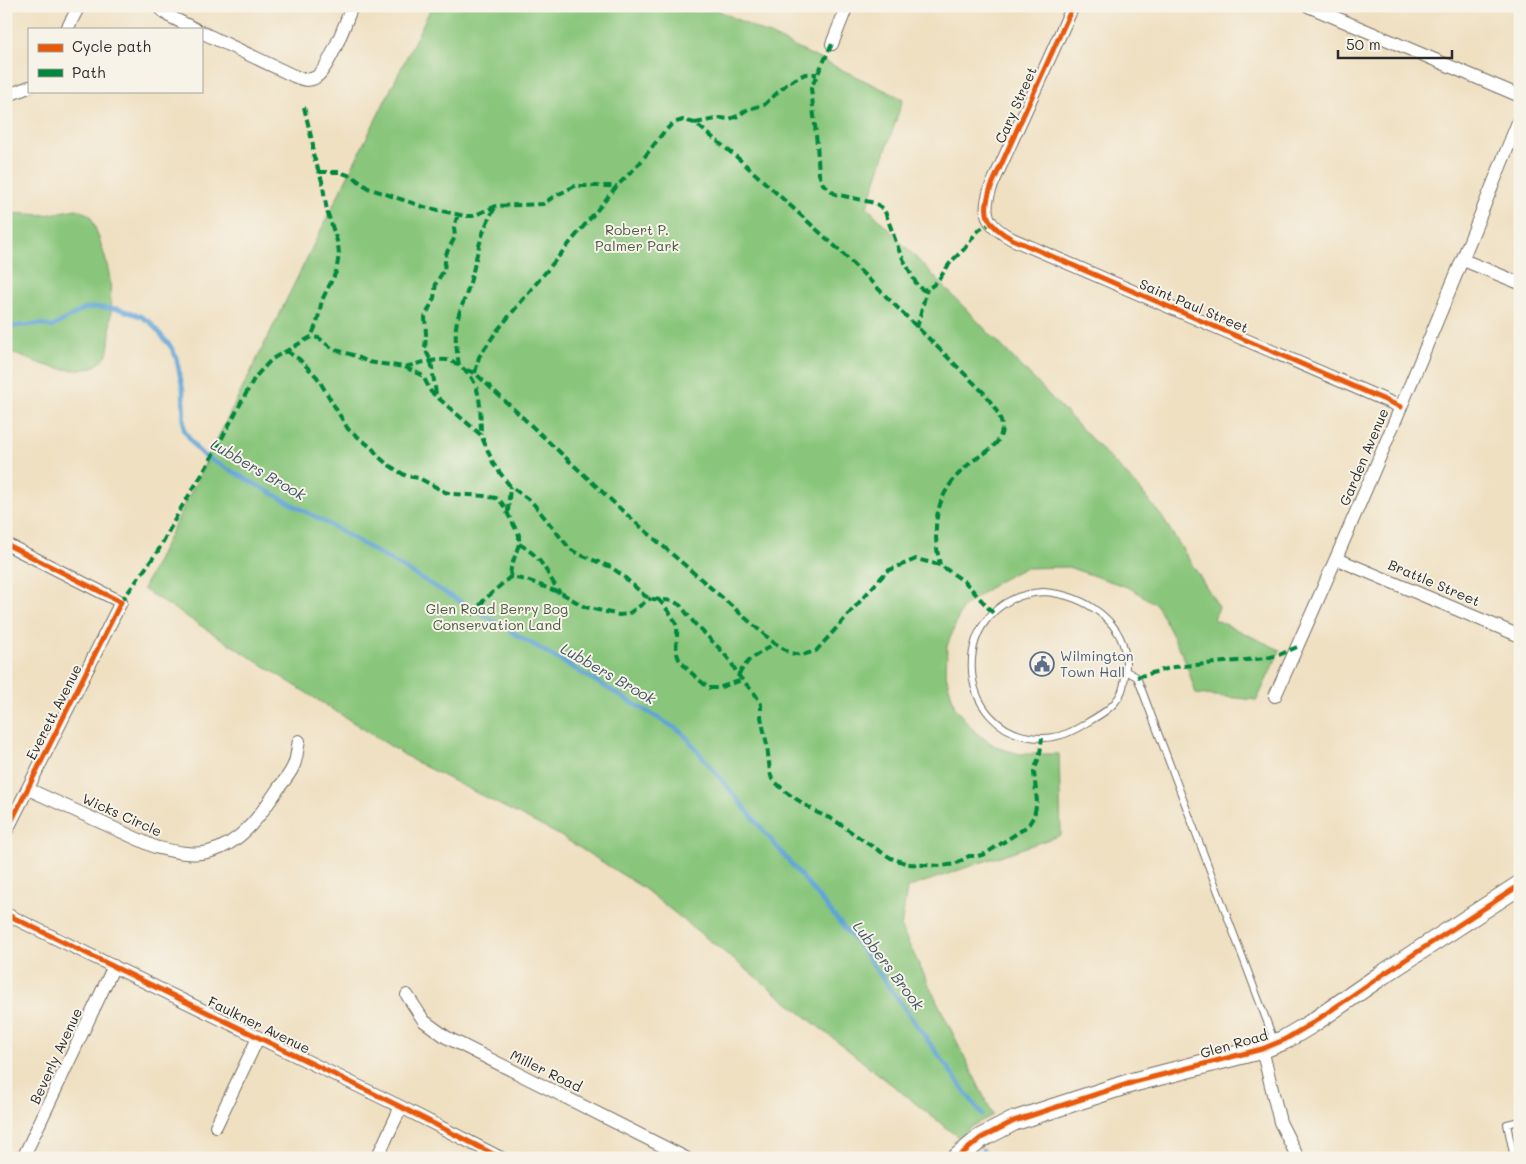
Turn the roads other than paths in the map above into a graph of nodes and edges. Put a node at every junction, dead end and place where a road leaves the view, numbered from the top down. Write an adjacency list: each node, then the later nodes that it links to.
1 (79, 6): 7 (street)
2 (157, 6): 8 (street)
3 (352, 6): 9 (street)
4 (847, 6): 10 (street)
5 (1073, 6): 15 (street, Cary Street)
6 (1308, 6): 13 (street)
7 (68, 28)
8 (193, 28)
9 (202, 32)
10 (832, 44)
11 (28, 86): 12 (street)
12 (6, 96)
13 (1520, 96)
14 (1520, 117): 16 (street, Garden Avenue)
15 (986, 215): 18 (street, Saint Paul Street)
16 (1463, 260): 17 (street); 18 (street, Garden Avenue)
17 (1517, 282)
18 (1401, 407): 20 (street, Garden Avenue)
19 (6, 544): 25 (street, Everett Avenue)
20 (1337, 559): 21 (street, Brattle Street); 23 (street, Garden Avenue)
21 (1520, 636)
22 (1126, 671): 22 (lane); 32 (lane)
23 (1275, 696)
24 (299, 741): 25 (street, Wicks Circle)
25 (28, 789): 26 (street, Everett Avenue)
26 (6, 832)
27 (1520, 885): 32 (street, Glen Road)
28 (6, 914): 29 (street, Faulkner Avenue)
29 (114, 966): 31 (street, Faulkner Avenue); 36 (street, Beverly Avenue)
30 (407, 995): 39 (street, Miller Road)
31 (258, 1038): 33 (street, Faulkner Avenue); 35 (street)
32 (1268, 1047): 40 (street, Glen Road); 41 (street)
33 (401, 1107): 37 (street); 38 (street, Faulkner Avenue)
34 (1520, 1121): 42 (lane)
35 (216, 1126)
36 (23, 1158)
37 (377, 1158)
38 (501, 1158)
39 (686, 1158)
40 (957, 1158)
41 (1298, 1158)
42 (1514, 1158)

